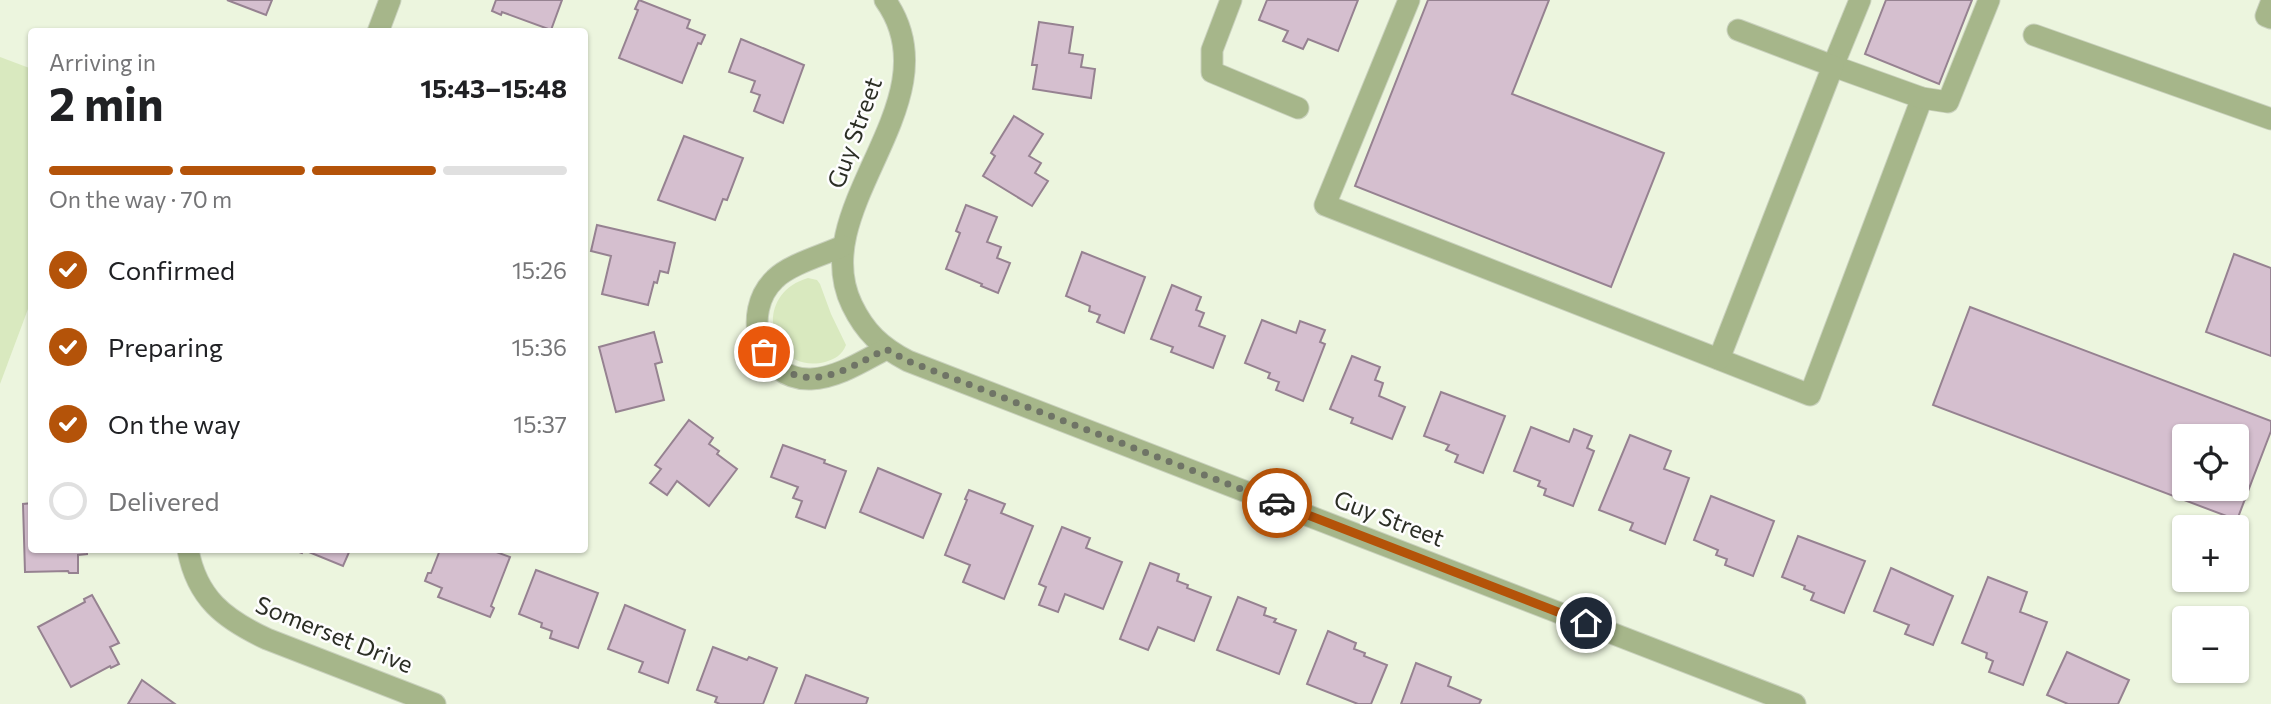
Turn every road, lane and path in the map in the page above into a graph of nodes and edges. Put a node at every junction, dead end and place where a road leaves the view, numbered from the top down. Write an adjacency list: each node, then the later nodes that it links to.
1 (390, 0): 9 (street)
2 (885, 0): 16 (street, Guy Street)
3 (1231, 0): 14 (street)
4 (1409, 0): 18 (street)
5 (1860, 0): 12 (street)
6 (1989, 0): 13 (street)
7 (2271, 3): 8 (street)
8 (2271, 18)
9 (379, 28)
10 (1738, 30): 12 (street)
11 (2034, 36): 15 (street)
12 (1833, 66): 13 (street); 18 (street)
13 (1923, 98): 18 (street)
14 (1298, 108)
15 (2271, 120)
16 (843, 246): 17 (street, Guy Street); 17 (street)
17 (886, 349): 21 (street, Guy Street)
18 (1719, 359)
19 (189, 553): 20 (street, Somerset Drive)
20 (435, 704)
21 (1795, 704)

